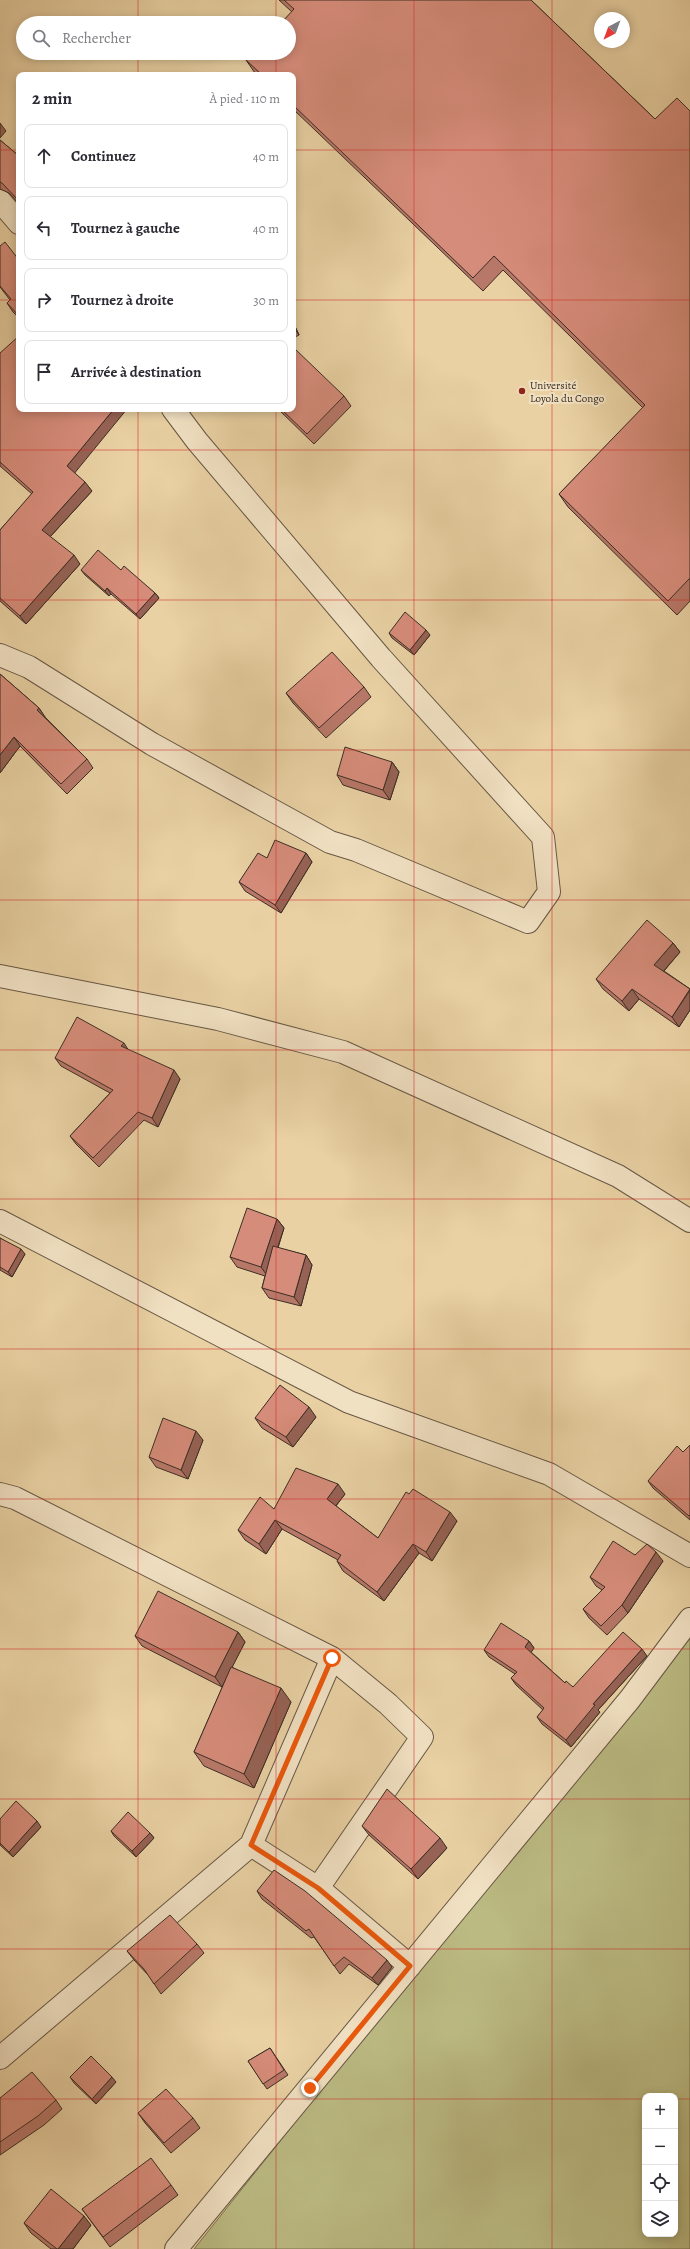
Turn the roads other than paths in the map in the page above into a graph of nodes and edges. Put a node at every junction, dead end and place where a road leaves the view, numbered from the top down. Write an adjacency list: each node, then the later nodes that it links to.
1 (0, 201): 2 (street)
2 (16, 220)
3 (175, 412): 4 (street)
4 (0, 655)
5 (0, 976): 7 (street)
6 (0, 1221): 9 (street)
7 (690, 1221)
8 (0, 1494): 11 (street)
9 (690, 1556)
10 (690, 1619): 14 (street)
11 (332, 1658): 12 (street); 13 (street)
12 (251, 1845): 13 (street); 15 (street)
13 (318, 1888): 14 (street)
14 (410, 1966): 16 (street)
15 (0, 2058)
16 (176, 2249)

